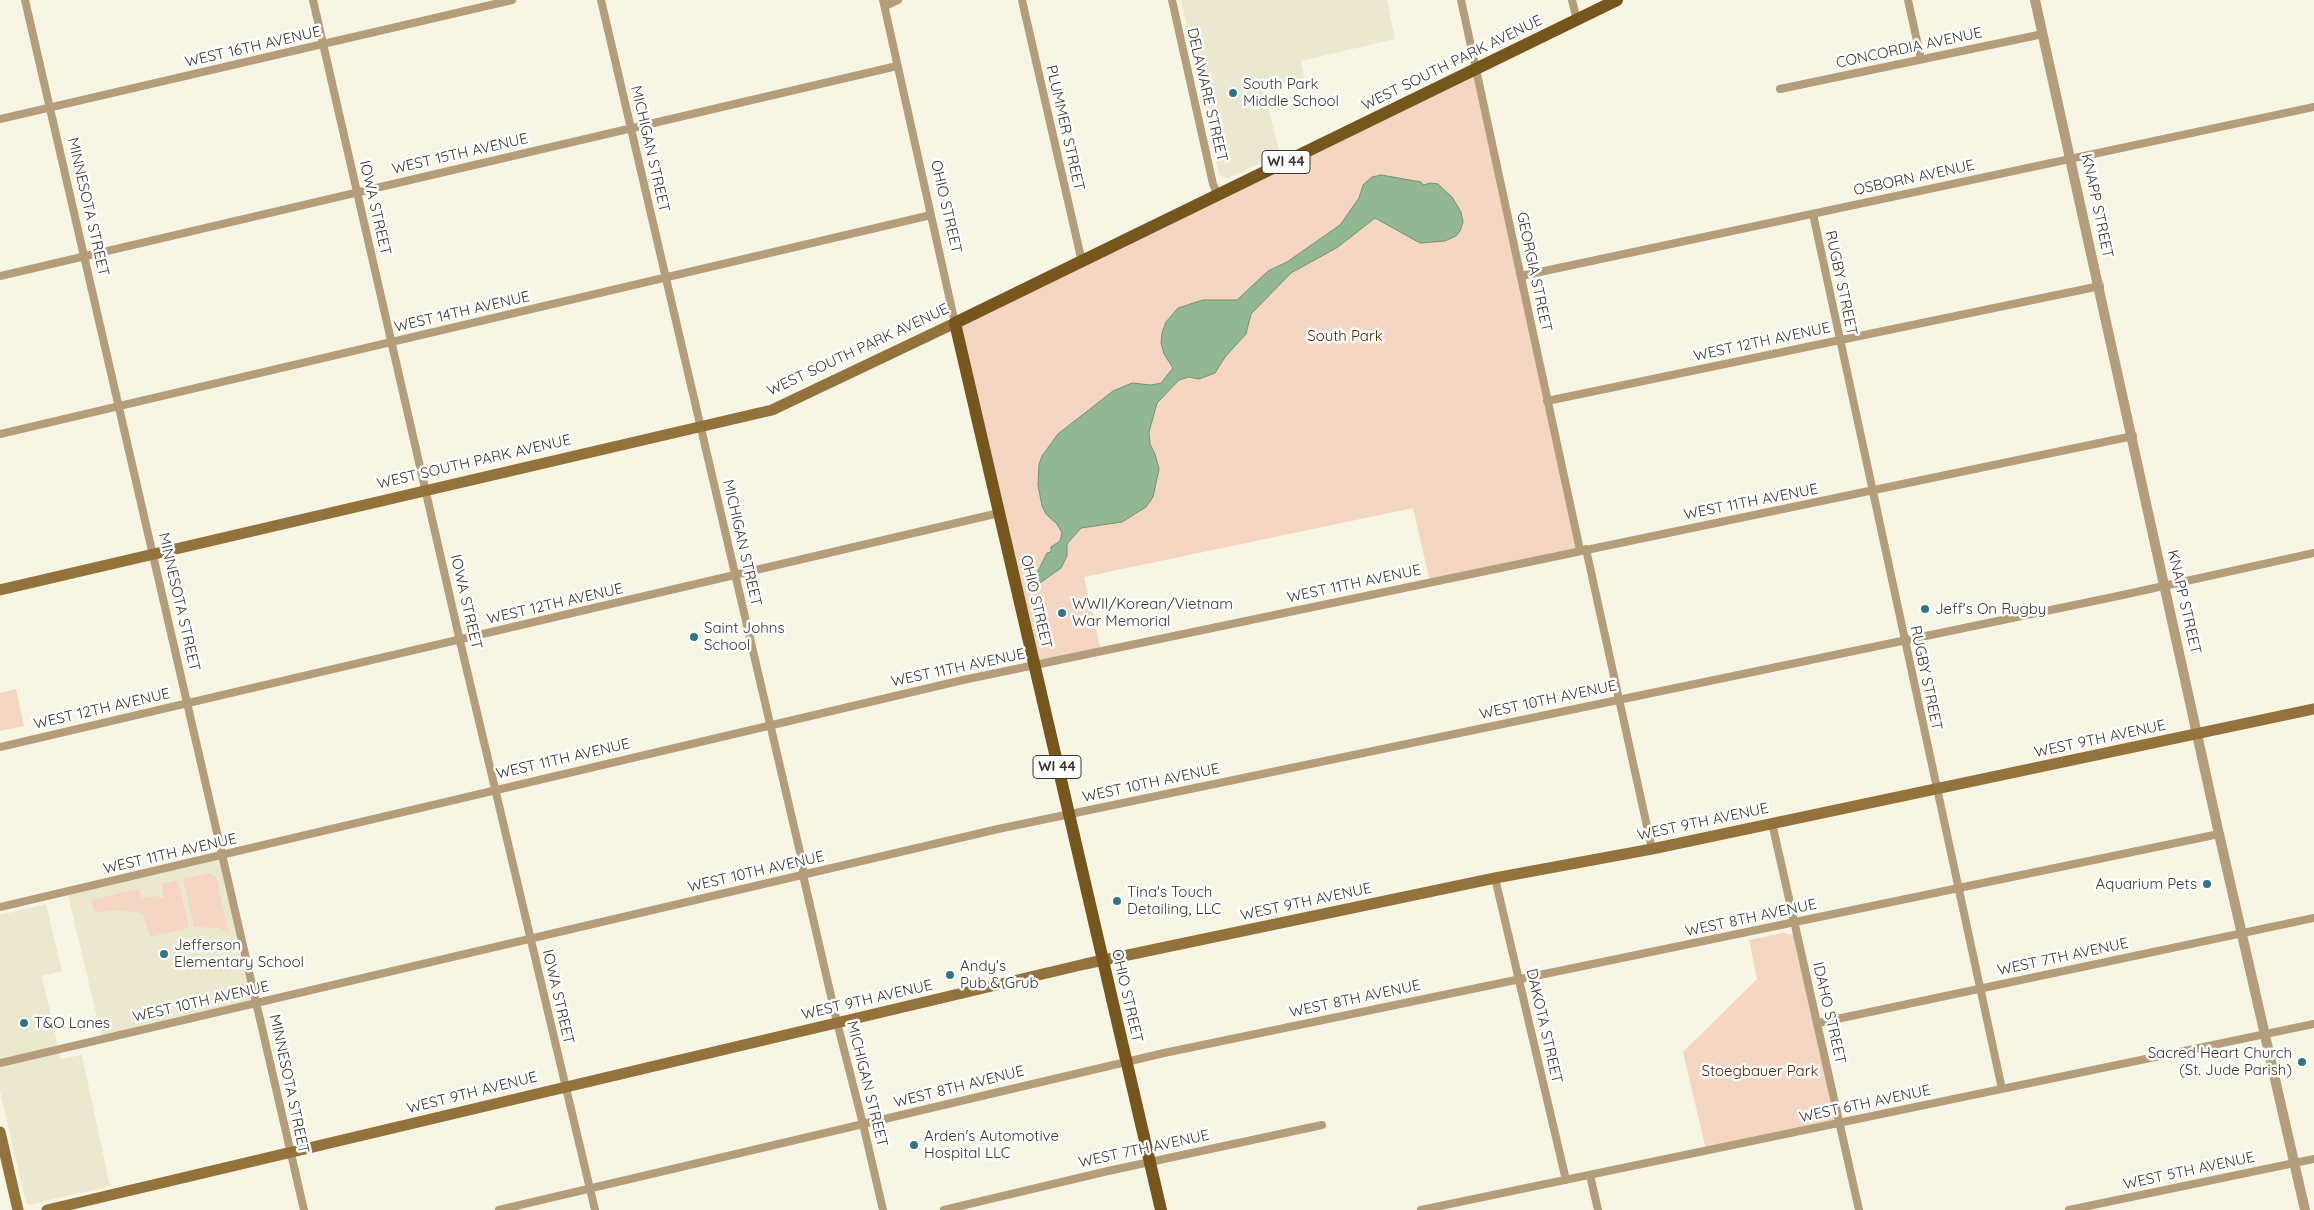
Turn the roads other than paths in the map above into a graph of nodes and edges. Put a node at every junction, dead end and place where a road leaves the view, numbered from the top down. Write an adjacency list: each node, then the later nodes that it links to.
1 (25, 0): 22 (street, MINNESOTA STREET)
2 (313, 0): 16 (street, IOWA STREET)
3 (512, 0): 16 (street, WEST 16TH AVENUE)
4 (601, 0): 24 (street, MICHIGAN STREET)
5 (898, 0): 13 (street)
6 (1022, 0): 31 (street, PLUMMER STREET)
7 (1172, 0): 27 (street, DELAWARE STREET)
8 (1461, 0): 19 (street, GEORGIA STREET)
9 (1572, 0): 14 (street)
10 (1617, 0): 14 (main road, WEST SOUTH PARK AVENUE / WI 44)
11 (1908, 0): 17 (street)
12 (2035, 0): 15 (street, KNAPP STREET)
13 (884, 3): 18 (street, OHIO STREET)
14 (1577, 20): 19 (main road, WEST SOUTH PARK AVENUE / WI 44)
15 (2043, 34): 17 (street, CONCORDIA AVENUE); 25 (street, KNAPP STREET)
16 (323, 45): 22 (street, WEST 16TH AVENUE); 26 (street, IOWA STREET)
17 (1921, 59): 20 (street, CONCORDIA AVENUE)
18 (898, 66): 24 (street, WEST 15TH AVENUE); 29 (street, OHIO STREET)
19 (1476, 68): 27 (main road, WEST SOUTH PARK AVENUE / WI 44); 33 (street, GEORGIA STREET)
20 (1780, 89)
21 (2314, 107): 25 (street, OSBORN AVENUE)
22 (50, 108): 23 (street, WEST 16TH AVENUE); 30 (street, MINNESOTA STREET)
23 (0, 120)
24 (631, 129): 26 (street, WEST 15TH AVENUE); 34 (street, MICHIGAN STREET)
25 (2072, 159): 28 (street, OSBORN AVENUE); 35 (street, KNAPP STREET)
26 (358, 192): 30 (street, WEST 15TH AVENUE); 38 (street, IOWA STREET)
27 (1218, 196): 31 (main road, WEST SOUTH PARK AVENUE / WI 44)
28 (1813, 214): 33 (street, OSBORN AVENUE); 37 (street, RUGBY STREET)
29 (931, 215): 34 (street, WEST 14TH AVENUE); 36 (street, OHIO STREET)
30 (85, 256): 32 (street, WEST 15TH AVENUE); 40 (street, MINNESOTA STREET)
31 (1082, 262): 36 (main road, WEST SOUTH PARK AVENUE / WI 44)
32 (0, 276)
33 (1520, 276): 39 (street, GEORGIA STREET)
34 (667, 278): 38 (street, WEST 14TH AVENUE); 41 (street, MICHIGAN STREET)
35 (2100, 286): 37 (street, WEST 12TH AVENUE); 43 (street, KNAPP STREET)
36 (955, 323): 41 (main road, WEST SOUTH PARK AVENUE); 46 (main road, OHIO STREET / WI 44)
37 (1839, 340): 39 (street, WEST 12TH AVENUE); 45 (street, RUGBY STREET)
38 (392, 342): 40 (street, WEST 14TH AVENUE); 44 (street, IOWA STREET)
39 (1547, 401): 47 (street, GEORGIA STREET)
40 (119, 406): 42 (street, WEST 14TH AVENUE); 49 (street, MINNESOTA STREET)
41 (700, 427): 44 (main road, WEST SOUTH PARK AVENUE); 50 (street, MICHIGAN STREET)
42 (0, 434)
43 (2133, 436): 45 (street, WEST 11TH AVENUE); 51 (street, KNAPP STREET)
44 (426, 489): 49 (main road, WEST SOUTH PARK AVENUE); 54 (street, IOWA STREET)
45 (1873, 491): 47 (street, WEST 11TH AVENUE); 53 (street, RUGBY STREET)
46 (999, 513): 50 (street, WEST 12TH AVENUE); 55 (main road, OHIO STREET / WI 44)
47 (1583, 550): 55 (street, WEST 11TH AVENUE); 56 (street, GEORGIA STREET)
48 (2314, 553): 51 (street, WEST 10TH AVENUE)
49 (154, 554): 52 (main road, WEST SOUTH PARK AVENUE); 57 (street, MINNESOTA STREET)
50 (736, 576): 54 (street, WEST 12TH AVENUE); 59 (street, MICHIGAN STREET)
51 (2165, 586): 53 (street, WEST 10TH AVENUE); 60 (street, KNAPP STREET)
52 (0, 590)
53 (1903, 640): 56 (street, WEST 10TH AVENUE); 62 (street, RUGBY STREET)
54 (460, 641): 57 (street, WEST 12TH AVENUE); 63 (street, IOWA STREET)
55 (1034, 665): 59 (street, WEST 11TH AVENUE); 64 (main road, OHIO STREET / WI 44)
56 (1619, 699): 64 (street, WEST 10TH AVENUE); 67 (street, GEORGIA STREET)
57 (188, 704): 61 (street, WEST 12TH AVENUE); 68 (street, MINNESOTA STREET)
58 (2314, 709): 60 (main road, WEST 9TH AVENUE)
59 (770, 724): 63 (street, WEST 11TH AVENUE); 69 (street, MICHIGAN STREET)
60 (2197, 734): 62 (main road, WEST 9TH AVENUE); 66 (street, KNAPP STREET)
61 (0, 747)
62 (1936, 789): 65 (main road, WEST 9TH AVENUE); 71 (street, RUGBY STREET)
63 (496, 790): 68 (street, WEST 11TH AVENUE); 76 (street, IOWA STREET)
64 (1068, 814): 69 (street, WEST 10TH AVENUE); 77 (main road, OHIO STREET / WI 44)
65 (1772, 823): 67 (main road, WEST 9TH AVENUE); 74 (street, IDAHO STREET)
66 (2220, 834): 71 (street, WEST 8TH AVENUE); 75 (street, KNAPP STREET)
67 (1652, 848): 70 (main road, WEST 9TH AVENUE)
68 (222, 856): 72 (street, WEST 11TH AVENUE); 80 (street, MINNESOTA STREET)
69 (803, 875): 76 (street, WEST 10TH AVENUE); 81 (street, MICHIGAN STREET)
70 (1495, 878): 77 (main road, WEST 9TH AVENUE); 78 (street, DAKOTA STREET)
71 (1959, 888): 74 (street, WEST 8TH AVENUE); 79 (street, RUGBY STREET)
72 (0, 907)
73 (2314, 918): 75 (street, WEST 7TH AVENUE)
74 (1794, 923): 78 (street, WEST 8TH AVENUE); 82 (street, IDAHO STREET)
75 (2242, 934): 79 (street, WEST 7TH AVENUE); 84 (street, KNAPP STREET)
76 (531, 939): 80 (street, WEST 10TH AVENUE); 87 (street, IOWA STREET)
77 (1101, 960): 81 (main road, WEST 9TH AVENUE); 85 (main road, OHIO STREET / WI 44)
78 (1519, 979): 85 (street, WEST 8TH AVENUE); 98 (street, DAKOTA STREET)
79 (1981, 989): 82 (street, WEST 7TH AVENUE); 88 (street, RUGBY STREET)
80 (257, 1003): 86 (street, WEST 10TH AVENUE); 93 (street, MINNESOTA STREET)
81 (837, 1022): 87 (main road, WEST 9TH AVENUE); 90 (street, MICHIGAN STREET)
82 (1818, 1023): 89 (street, IDAHO STREET)
83 (2314, 1024): 84 (street, WEST 6TH AVENUE)
84 (2265, 1035): 88 (street, WEST 6TH AVENUE); 96 (street, KNAPP STREET)
85 (1125, 1062): 90 (street, WEST 8TH AVENUE); 95 (main road, OHIO STREET / WI 44)
86 (0, 1063)
87 (565, 1087): 93 (main road, WEST 9TH AVENUE); 99 (street, IOWA STREET)
88 (2002, 1089): 89 (street, WEST 6TH AVENUE)
89 (1840, 1123): 97 (street, WEST 6TH AVENUE); 110 (street, IDAHO STREET)
90 (864, 1124): 99 (street, WEST 8TH AVENUE); 105 (street, MICHIGAN STREET)
91 (1322, 1124): 95 (street, WEST 7TH AVENUE)
92 (0, 1132): 100 (main road)
93 (290, 1153): 101 (main road, WEST 9TH AVENUE); 102 (street, MINNESOTA STREET)
94 (2314, 1159): 96 (street, WEST 5TH AVENUE)
95 (1150, 1162): 106 (street, WEST 7TH AVENUE); 107 (main road, OHIO STREET / WI 44)
96 (2294, 1163): 111 (street, WEST 5TH AVENUE); 112 (street, KNAPP STREET)
97 (1590, 1175): 98 (street, WEST 6TH AVENUE); 109 (street)
98 (1566, 1180): 108 (street, WEST 6TH AVENUE)
99 (590, 1189): 103 (street, WEST 8TH AVENUE); 104 (street, IOWA STREET)
100 (18, 1210)
101 (47, 1210)
102 (304, 1210)
103 (500, 1210)
104 (595, 1210)
105 (883, 1210)
106 (944, 1210)
107 (1161, 1210)
108 (1421, 1210)
109 (1598, 1210)
110 (1859, 1210)
111 (2069, 1210)
112 (2306, 1210)

